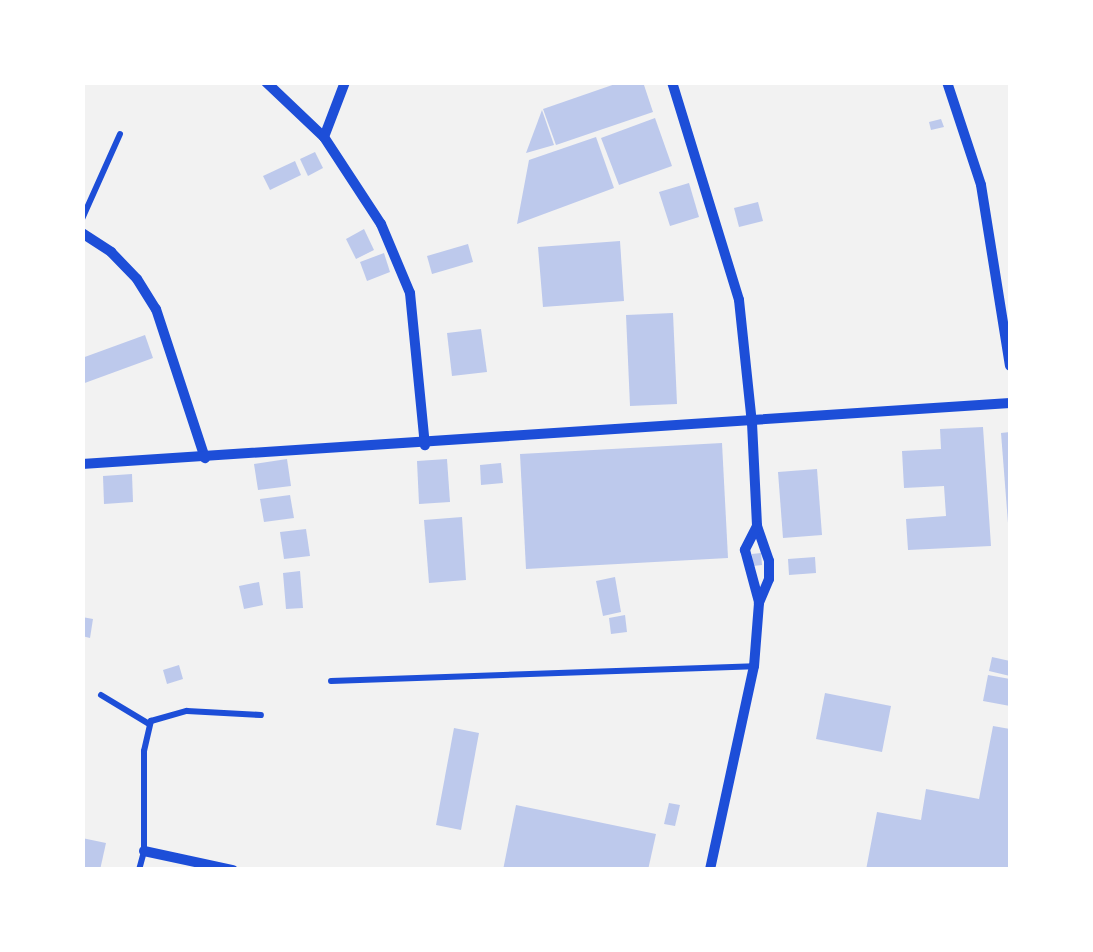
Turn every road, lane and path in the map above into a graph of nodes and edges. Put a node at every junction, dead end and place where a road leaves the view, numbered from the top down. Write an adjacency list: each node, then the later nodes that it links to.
1 (266, 82): 6 (street)
2 (345, 82): 6 (street)
3 (672, 82): 11 (street)
4 (948, 82): 9 (street)
5 (120, 134): 7 (lane)
6 (324, 137): 12 (street)
7 (82, 220)
8 (82, 232): 13 (street)
9 (1010, 366)
10 (1010, 403): 11 (street)
11 (752, 424): 12 (street); 15 (street)
12 (424, 445): 13 (street)
13 (205, 458): 14 (street)
14 (82, 464)
15 (756, 526): 16 (street); 16 (street)
16 (759, 603): 17 (street)
17 (754, 666): 18 (lane); 25 (street)
18 (332, 682)
19 (102, 695): 21 (lane)
20 (261, 715): 21 (lane)
21 (148, 724): 22 (lane)
22 (144, 850): 23 (lane); 24 (street)
23 (139, 870)
24 (233, 870)
25 (710, 870)

